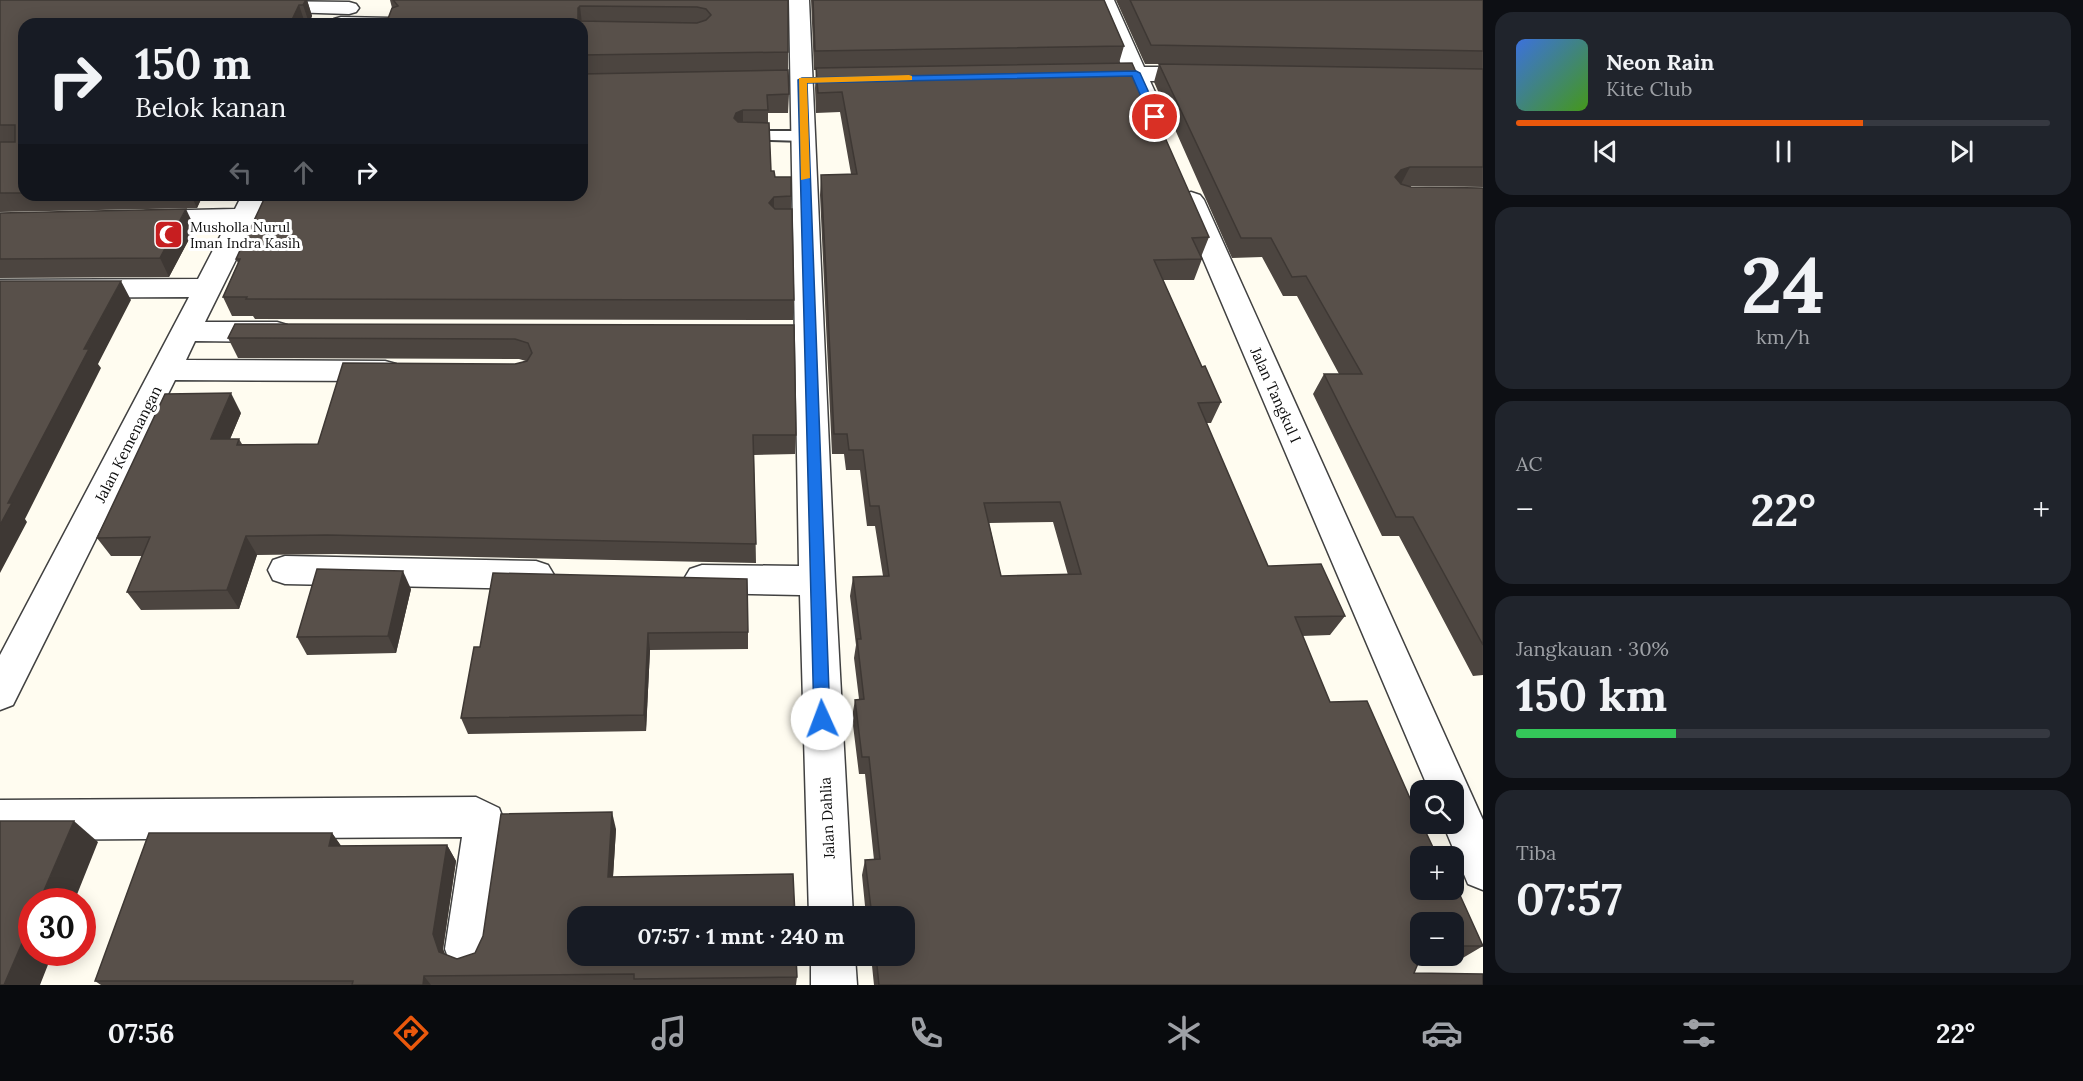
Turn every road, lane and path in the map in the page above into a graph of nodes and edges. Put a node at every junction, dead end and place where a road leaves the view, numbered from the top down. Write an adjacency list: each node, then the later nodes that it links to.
1 (799, 0): 11 (street, Jalan Dahlia)
2 (1104, 0): 6 (street)
3 (244, 7): 4 (street)
4 (346, 14): 5 (street)
5 (364, 18)
6 (1136, 73): 7 (street); 8 (street); 9 (street)
7 (1076, 75)
8 (1228, 75)
9 (1155, 117)
10 (744, 136): 11 (lane)
11 (804, 136): 24 (street, Jalan Dahlia)
12 (1179, 171): 26 (street, Jalan Tangkul I)
13 (249, 206): 14 (street); 15 (street, Jalan Kemenangan)
14 (128, 219)
15 (207, 288): 16 (street); 17 (street, Jalan Kemenangan)
16 (0, 289)
17 (186, 331): 18 (street); 19 (street, Jalan Kemenangan)
18 (304, 332)
19 (165, 370): 20 (street); 25 (street, Jalan Kemenangan)
20 (413, 371)
21 (285, 570): 22 (street)
22 (567, 576)
23 (675, 578): 24 (street)
24 (817, 581): 30 (street, Jalan Dahlia)
25 (0, 693)
26 (1445, 780)
27 (0, 820): 31 (street)
28 (1464, 824): 29 (street)
29 (1483, 869)
30 (831, 906)
31 (466, 949)
32 (833, 966): 33 (street)
33 (834, 985)

